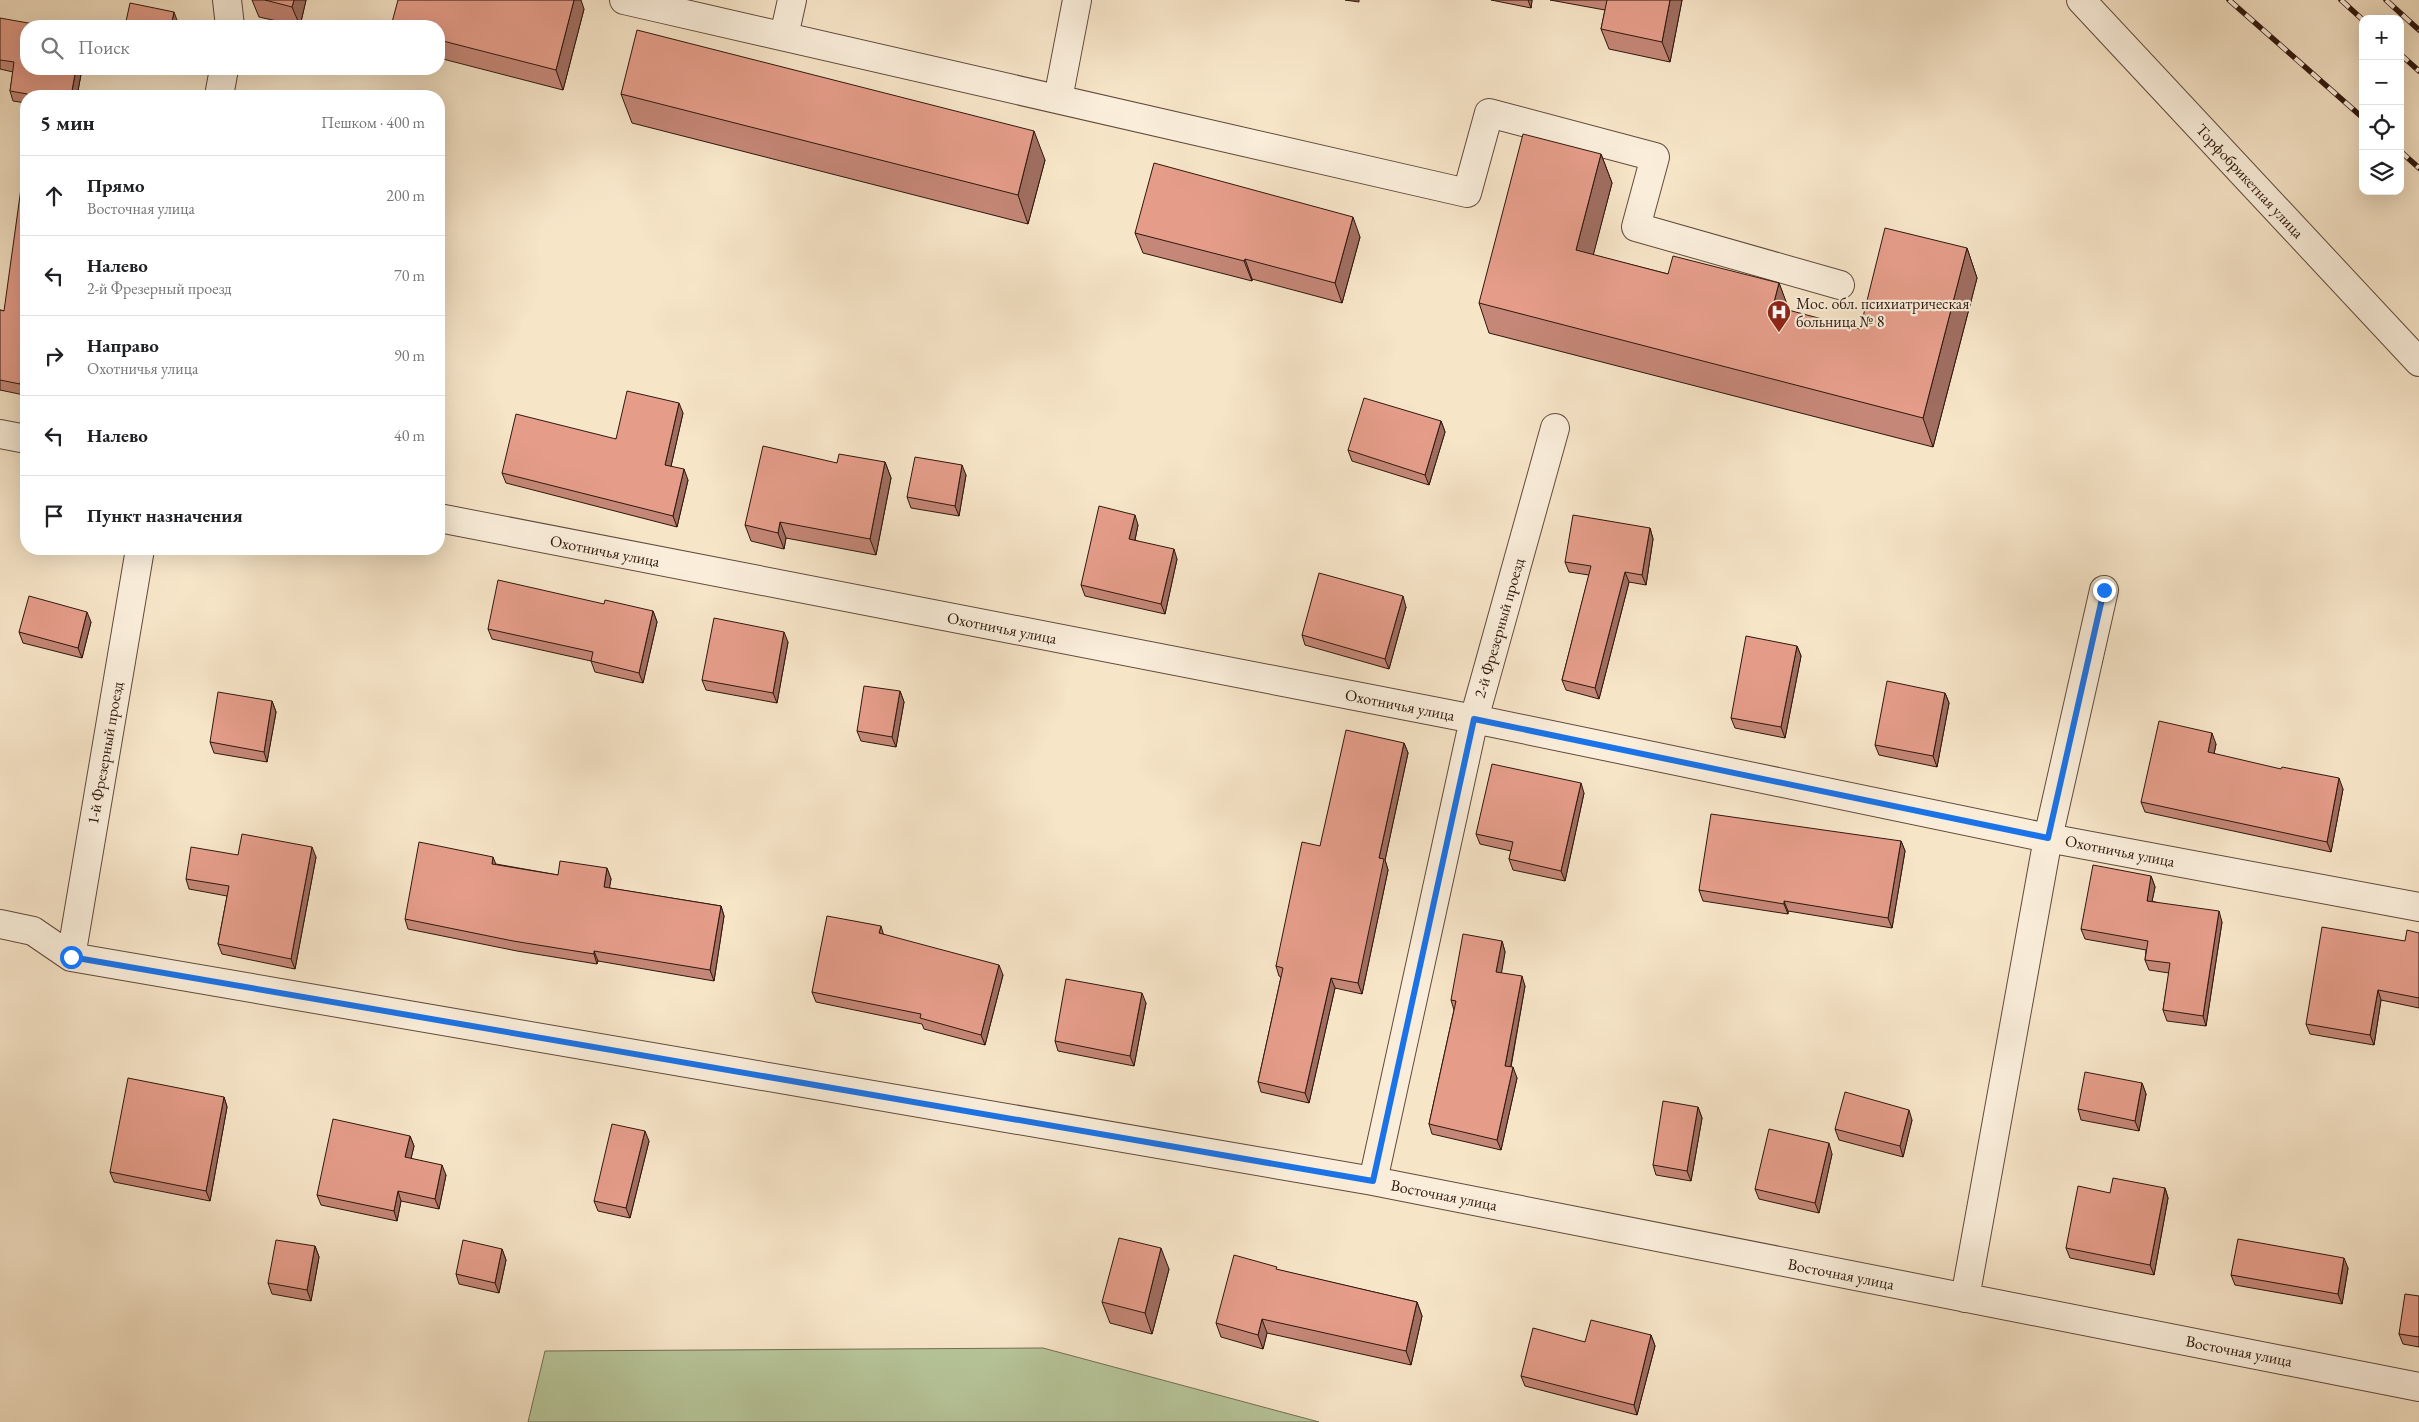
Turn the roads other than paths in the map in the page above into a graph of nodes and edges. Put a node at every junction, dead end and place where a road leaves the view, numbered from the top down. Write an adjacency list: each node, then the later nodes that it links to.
1 (228, 0): 6 (street)
2 (624, 0): 7 (street)
3 (792, 0): 7 (street)
4 (1077, 0): 10 (street)
5 (2080, 0): 12 (street, Торфобрикетная улица)
6 (230, 20)
7 (784, 36): 10 (street)
8 (223, 75): 9 (street)
9 (220, 90)
10 (1058, 100): 11 (street)
11 (1840, 285)
12 (2419, 362)
13 (1555, 428): 19 (street, 2-й Фрезерный проезд)
14 (0, 434): 15 (street)
15 (20, 438)
16 (445, 519): 19 (street, Охотничья улица)
17 (139, 555): 23 (street, 1-й Фрезерный проезд)
18 (2104, 590): 20 (street)
19 (1474, 719): 20 (street, Охотничья улица); 24 (street, 2-й Фрезерный проезд)
20 (2048, 838): 21 (street, Охотничья улица); 25 (street)
21 (2419, 907)
22 (0, 924): 23 (street, Восточная улица)
23 (71, 957): 24 (street, Восточная улица)
24 (1373, 1181): 25 (street, Восточная улица)
25 (1965, 1298): 26 (street, Восточная улица)
26 (2419, 1387)

